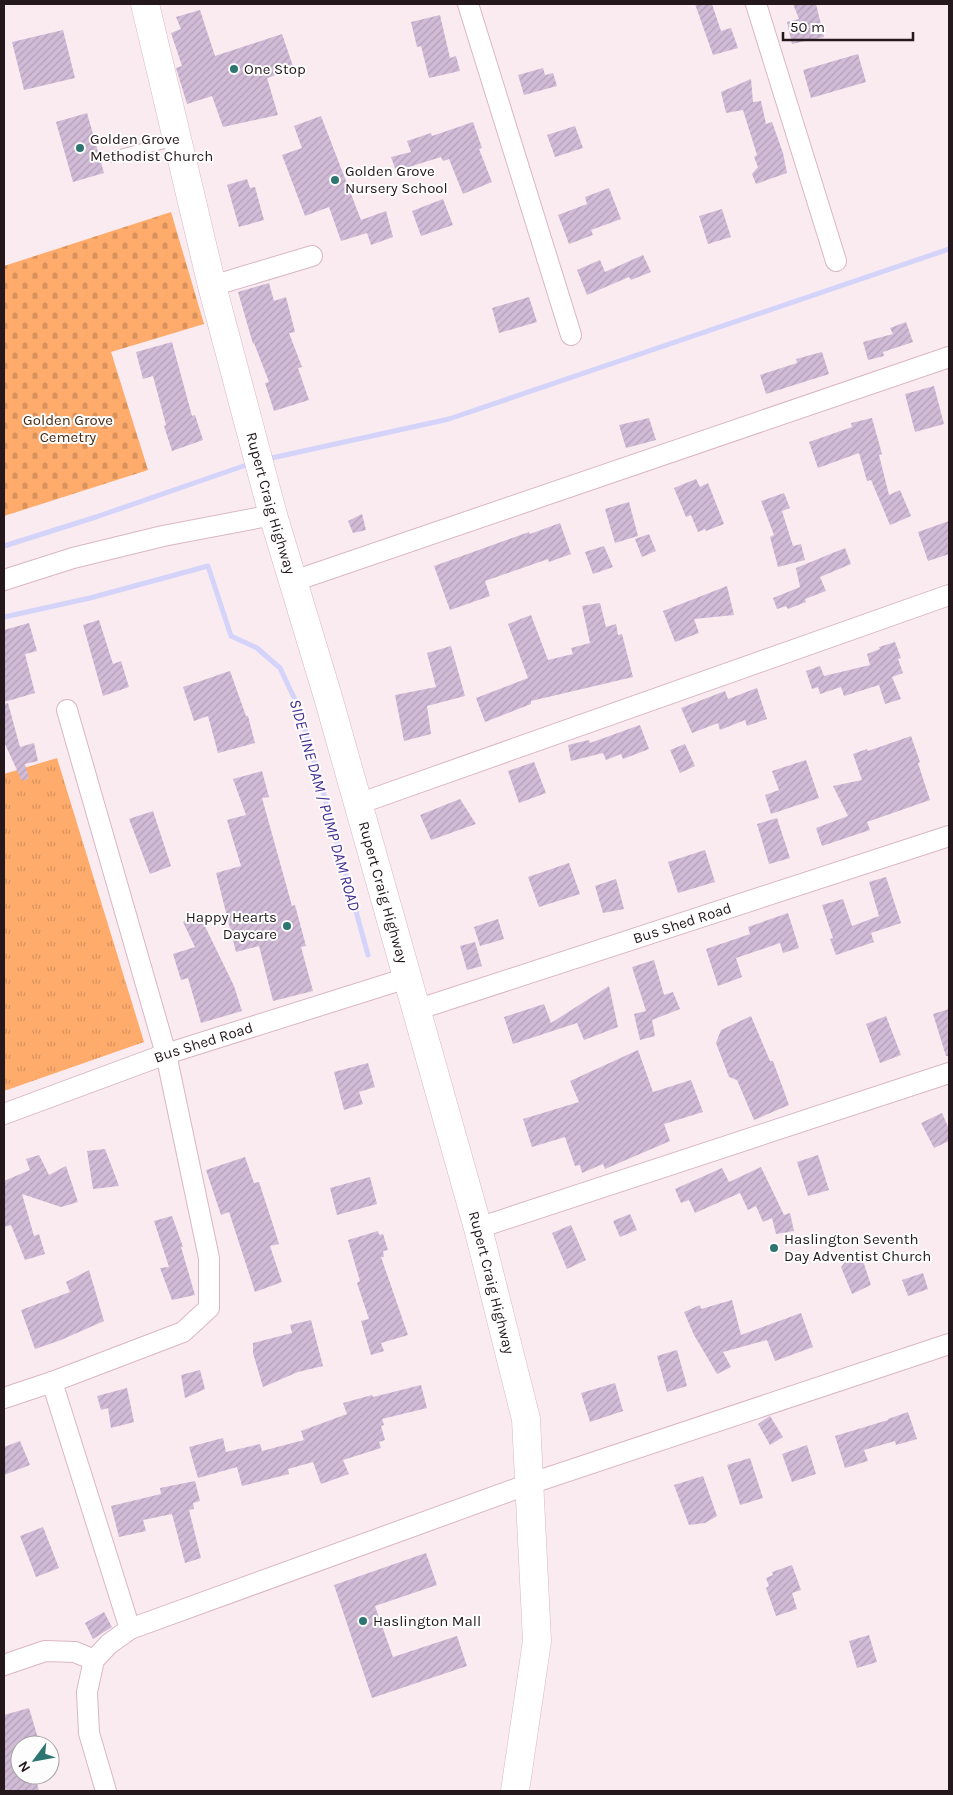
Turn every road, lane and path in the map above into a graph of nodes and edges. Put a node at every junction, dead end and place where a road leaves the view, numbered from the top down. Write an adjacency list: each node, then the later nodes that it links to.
1 (145, 4): 4 (main road, Rupert Craig Highway)
2 (468, 4): 9 (street)
3 (756, 4): 7 (street)
4 (176, 139): 5 (lane); 8 (main road, Rupert Craig Highway)
5 (113, 157)
6 (312, 256): 8 (street)
7 (836, 261)
8 (212, 286): 11 (main road, Rupert Craig Highway)
9 (572, 335)
10 (949, 357): 13 (street)
11 (273, 515): 12 (street); 13 (main road, Rupert Craig Highway)
12 (4, 580)
13 (294, 581): 16 (main road, Rupert Craig Highway)
14 (949, 595): 16 (street)
15 (67, 710): 20 (street)
16 (358, 804): 18 (main road, Rupert Craig Highway)
17 (949, 836): 19 (street, Bus Shed Road)
18 (407, 978): 19 (main road, Rupert Craig Highway); 20 (street, Bus Shed Road)
19 (416, 1010): 23 (main road, Rupert Craig Highway)
20 (166, 1054): 22 (street, Bus Shed Road); 25 (street)
21 (949, 1074): 23 (street)
22 (4, 1114)
23 (478, 1228): 27 (main road, Rupert Craig Highway)
24 (949, 1344): 27 (street)
25 (52, 1382): 26 (street); 28 (street)
26 (4, 1398)
27 (529, 1484): 28 (street); 32 (main road, Rupert Craig Highway)
28 (130, 1629): 29 (street)
29 (94, 1660): 30 (street); 31 (street)
30 (4, 1665)
31 (106, 1791)
32 (516, 1791)

